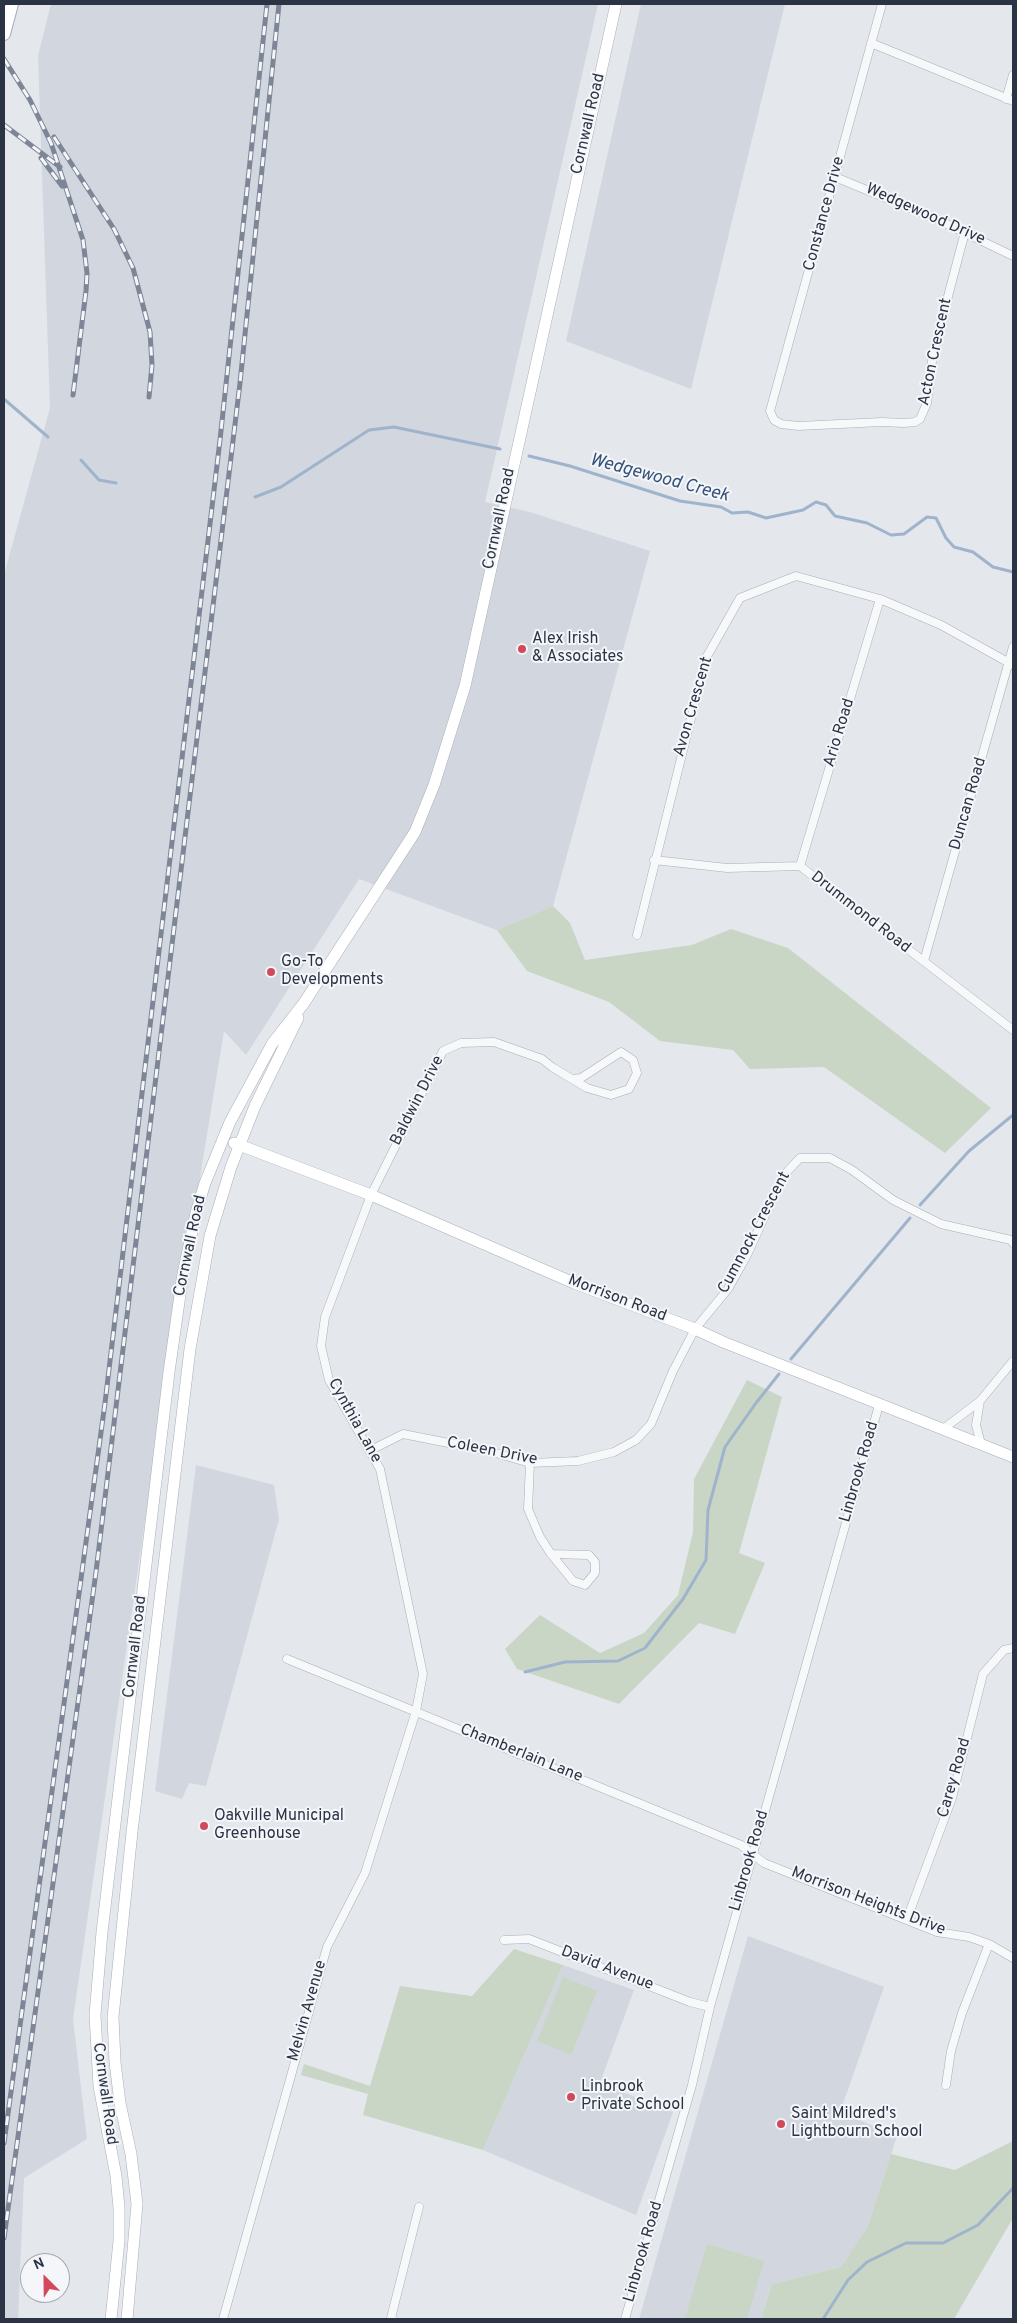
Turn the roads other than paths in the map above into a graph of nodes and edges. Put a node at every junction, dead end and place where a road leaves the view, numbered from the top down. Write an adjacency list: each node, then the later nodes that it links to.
1 (12, 4): 4 (main road)
2 (616, 4): 19 (main road, Cornwall Road)
3 (882, 4): 5 (street, Constance Drive)
4 (4, 34)
5 (871, 43): 7 (street); 8 (street, Constance Drive)
6 (1013, 75): 7 (street)
7 (1010, 100)
8 (835, 176): 9 (street, Wedgewood Drive); 11 (street, Constance Drive)
9 (965, 232): 10 (street, Wedgewood Drive); 11 (street, Acton Crescent)
10 (1013, 256)
11 (777, 422)
12 (880, 600): 14 (street, Avon Crescent); 15 (street, Avon Crescent); 16 (street, Ario Road)
13 (1013, 647): 14 (street, Duncan Road)
14 (1011, 664): 18 (street, Duncan Road)
15 (654, 860): 16 (street, Drummond Road); 17 (street, Avon Crescent)
16 (800, 866): 18 (street, Drummond Road)
17 (636, 935)
18 (924, 961): 20 (street, Drummond Road)
19 (304, 1003): 22 (main road, Cornwall Road); 23 (main road, Cornwall Road)
20 (1013, 1030)
21 (572, 1078): 21 (street, Baldwin Drive); 24 (street, Baldwin Drive)
22 (223, 1139): 23 (main road, Morrison Road); 47 (main road, Cornwall Road)
23 (239, 1144): 24 (main road, Morrison Road); 48 (main road, Cornwall Road)
24 (371, 1195): 26 (main road, Morrison Road); 32 (street, Cynthia Lane)
25 (1012, 1240): 26 (street, Cumnock Crescent)
26 (695, 1329): 29 (main road, Morrison Road); 34 (street, Coleen Drive)
27 (1013, 1361): 28 (street)
28 (980, 1401): 30 (street); 31 (street)
29 (879, 1404): 30 (main road, Morrison Road); 39 (street, Linbrook Road)
30 (943, 1429): 31 (main road, Morrison Road)
31 (981, 1444): 33 (main road, Morrison Road)
32 (371, 1450): 34 (street, Coleen Drive); 38 (street, Cynthia Lane)
33 (1013, 1457)
34 (530, 1464): 35 (street)
35 (551, 1554): 35 (street)
36 (1013, 1648): 40 (street, Carey Road)
37 (287, 1660): 38 (street, Chamberlain Lane)
38 (416, 1710): 39 (street, Chamberlain Lane); 49 (street, Melvin Avenue)
39 (752, 1853): 40 (street, Morrison Heights Drive); 44 (street, Linbrook Road)
40 (907, 1920): 42 (street, Morrison Heights Drive)
41 (504, 1940): 44 (street, David Avenue)
42 (989, 1944): 43 (street, Morrison Heights Drive); 45 (street)
43 (1013, 1958)
44 (710, 2006): 51 (street, Linbrook Road)
45 (946, 2085)
46 (419, 2207): 50 (street)
47 (111, 2319)
48 (127, 2319)
49 (223, 2319)
50 (393, 2319)
51 (625, 2319)

